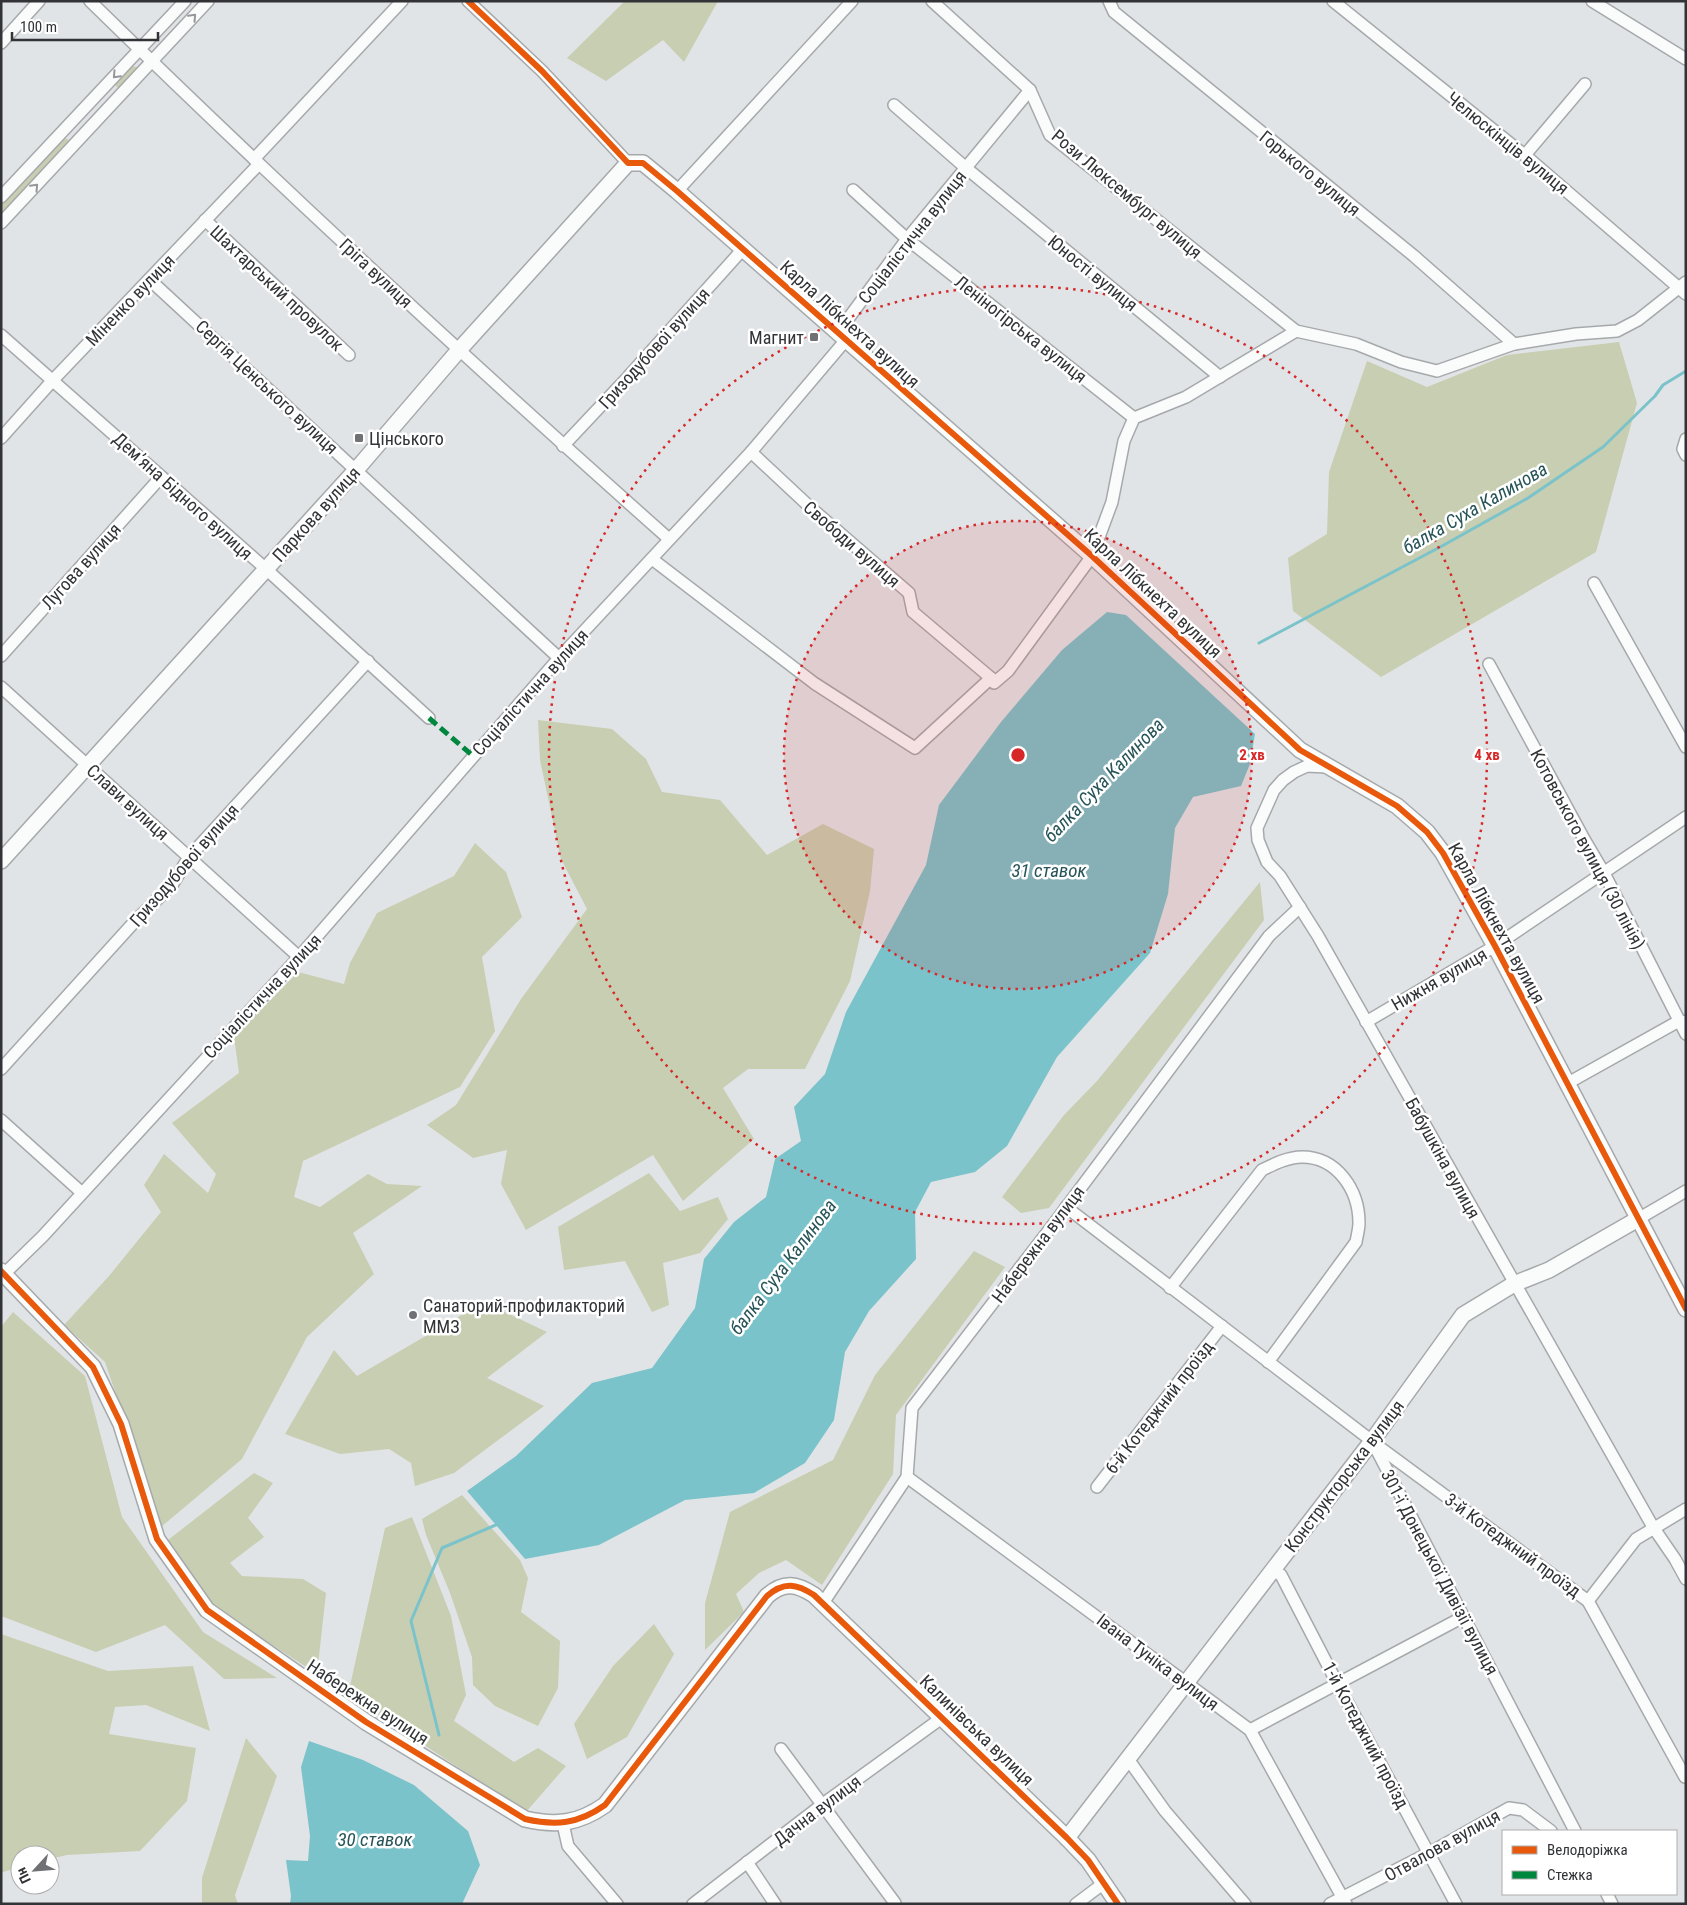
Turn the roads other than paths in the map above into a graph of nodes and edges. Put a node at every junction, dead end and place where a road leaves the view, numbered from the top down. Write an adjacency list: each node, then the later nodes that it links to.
1 (39, 1): 12 (street)
2 (90, 1): 13 (street, Гріга вулиця)
3 (185, 1): 13 (street)
4 (208, 1): 15 (street, one-way to 4)
5 (402, 1): 20 (street, Міненко вулиця)
6 (468, 1): 21 (street)
7 (852, 1): 23 (street)
8 (932, 1): 17 (street, Рози Люксембург вулиця)
9 (1109, 1): 35 (street, Горького вулиця)
10 (1333, 1): 19 (street, Челюскінців вулиця)
11 (1592, 1): 14 (street)
12 (1, 43)
13 (140, 50): 15 (street, Гріга вулиця); 25 (street, one-way to 25)
14 (1686, 59)
15 (151, 62): 20 (street, Гріга вулиця); 27 (street, one-way to 15)
16 (1585, 84): 19 (street)
17 (1030, 90): 22 (street, Соціалістична вулиця); 32 (street, Рози Люксембург вулиця)
18 (894, 105): 22 (street, Юності вулиця)
19 (1524, 155): 31 (street, Челюскінців вулиця)
20 (257, 161): 26 (street, Міненко вулиця); 36 (street, Гріга вулиця)
21 (628, 163): 23 (street, Карла Лібкнехта вулиця); 36 (street, Паркова вулиця)
22 (966, 168): 28 (street, Соціалістична вулиця); 38 (street, Юності вулиця)
23 (677, 190): 29 (street, Карла Лібкнехта вулиця)
24 (853, 190): 28 (street, Леніногірська вулиця)
25 (1, 197)
26 (205, 220): 30 (street, Міненко вулиця); 37 (street, Шахтарський провулок)
27 (1, 222)
28 (907, 239): 34 (street, Соціалістична вулиця); 40 (street, Леніногірська вулиця)
29 (743, 249): 34 (street, Карла Лібкнехта вулиця); 43 (street, Гризодубової вулиця)
30 (150, 280): 39 (street, Міненко вулиця); 46 (street, Сергія Ценського вулиця)
31 (1684, 288): 35 (street)
32 (1296, 331): 35 (street); 38 (street)
33 (1, 335): 39 (street, Дем’яна Бідного вулиця)
34 (845, 341): 44 (street, Соціалістична вулиця); 49 (street, Карла Лібкнехта вулиця)
35 (1514, 344)
36 (459, 350): 43 (street, Гріга вулиця); 46 (street, Паркова вулиця)
37 (349, 355)
38 (1220, 377): 40 (street)
39 (53, 380): 41 (street, Міненко вулиця); 47 (street, Дем’яна Бідного вулиця)
40 (1134, 418): 49 (street)
41 (1, 438)
42 (1686, 439): 45 (street)
43 (563, 446): 48 (street, Гріга вулиця)
44 (751, 452): 48 (street, Соціалістична вулиця); 57 (street, Свободи вулиця)
45 (1686, 455)
46 (356, 470): 51 (street, Паркова вулиця); 54 (street, Сергія Ценського вулиця)
47 (161, 476): 51 (street, Дем’яна Бідного вулиця); 53 (street, Лугова вулиця)
48 (668, 540): 50 (street, Соціалістична вулиця)
49 (1092, 556): 57 (street); 62 (street, Карла Лібкнехта вулиця)
50 (652, 559): 54 (street, Соціалістична вулиця); 57 (street)
51 (266, 569): 55 (street, Дем’яна Бідного вулиця); 61 (street, Паркова вулиця)
52 (1594, 584): 60 (street)
53 (1, 656)
54 (559, 658): 69 (street, Соціалістична вулиця)
55 (368, 661): 59 (street, Дем’яна Бідного вулиця); 64 (street, Гризодубової вулиця)
56 (1489, 664): 66 (street, Котовського вулиця (30 лiнiя))
57 (991, 678)
58 (1, 687): 61 (street, Слави вулиця)
59 (430, 718)
60 (1686, 747)
61 (89, 766): 64 (street, Слави вулиця); 65 (street, Паркова вулиця)
62 (1328, 767): 67 (street, Бабушкіна вулиця); 68 (street, Карла Лібкнехта вулиця)
63 (1686, 817): 66 (street, Нижня вулиця)
64 (189, 857): 69 (street, Слави вулиця); 73 (street, Гризодубової вулиця)
65 (1, 861)
66 (1604, 873): 68 (street, Нижня вулиця); 70 (street, Котовського вулиця (30 лiнiя))
67 (1300, 907): 71 (street, Бабушкіна вулиця); 78 (street, Набережна вулиця)
68 (1495, 946): 71 (street, Нижня вулиця); 74 (street, Карла Лібкнехта вулиця)
69 (299, 957): 77 (street, Соціалістична вулиця)
70 (1682, 1021): 72 (street, Котовського вулиця (30 лiнiя)); 74 (street)
71 (1366, 1022): 81 (street, Бабушкіна вулиця)
72 (1686, 1034)
73 (1, 1069)
74 (1568, 1084): 79 (street, Карла Лібкнехта вулиця)
75 (1, 1120): 77 (street)
76 (1686, 1191): 79 (street, Конструкторська вулиця)
77 (81, 1192): 80 (street, Соціалістична вулиця)
78 (1066, 1207): 82 (street, 301-ї Донецької Дивізії вулиця); 87 (street, Набережна вулиця)
79 (1638, 1219): 81 (street, Конструкторська вулиця); 83 (street, Карла Лібкнехта вулиця)
80 (2, 1274): 105 (street, Набережна вулиця)
81 (1514, 1284): 86 (street, Конструкторська вулиця); 90 (street, Бабушкіна вулиця)
82 (1170, 1288): 84 (street, 301-ї Донецької Дивізії вулиця); 85 (street)
83 (1686, 1309)
84 (1222, 1326): 85 (street, 301-ї Донецької Дивізії вулиця); 88 (street, 6-й Котеджний проїзд)
85 (1268, 1362): 86 (street, 301-ї Донецької Дивізії вулиця)
86 (1372, 1441): 91 (street, Конструкторська вулиця); 94 (street, 3-й Котеджний проїзд); 96 (street, 301-ї Донецької Дивізії вулиця)
87 (907, 1477): 95 (street, Набережна вулиця); 97 (street, Івана Туніка вулиця)
88 (1097, 1487)
89 (1686, 1509): 90 (street)
90 (1653, 1527): 92 (street, Бабушкіна вулиця); 94 (street)
91 (1273, 1570): 97 (street, Конструкторська вулиця); 98 (street, 1-й Котеджний проїзд)
92 (1686, 1579)
93 (804, 1588): 95 (street, Калинівська вулиця); 105 (street, Набережна вулиця)
94 (1588, 1601): 103 (street, 3-й Котеджний проїзд)
95 (823, 1603): 99 (street, Калинівська вулиця)
96 (1463, 1617): 98 (street); 107 (street, 301-ї Донецької Дивізії вулиця)
97 (1186, 1683): 100 (street, Івана Туніка вулиця); 102 (street, Конструкторська вулиця)
98 (1337, 1683): 100 (street); 109 (street, 1-й Котеджний проїзд)
99 (943, 1717): 104 (street, Дачна вулиця); 108 (street, Калинівська вулиця)
100 (1250, 1730): 112 (street, Івана Туніка вулиця)
101 (781, 1749): 104 (street)
102 (1128, 1759): 108 (street, Конструкторська вулиця); 119 (street)
103 (1685, 1777)
104 (823, 1804): 110 (street, Дачна вулиця); 113 (street)
105 (563, 1824): 114 (street)
106 (1550, 1830): 109 (street, Отвалова вулиця)
107 (1573, 1830)
108 (1067, 1838): 111 (street, Калинівська вулиця)
109 (1429, 1854): 112 (street, Отвалова вулиця); 121 (street, 1-й Котеджний проїзд)
110 (747, 1862): 115 (street, Дачна вулиця); 116 (street)
111 (1104, 1883): 117 (street); 118 (street, Калинівська вулиця)
112 (1344, 1901): 120 (street, Отвалова вулиця)
113 (895, 1903)
114 (617, 1904)
115 (693, 1904)
116 (775, 1904)
117 (1076, 1904)
118 (1118, 1904)
119 (1245, 1904)
120 (1330, 1904)
121 (1456, 1904)

